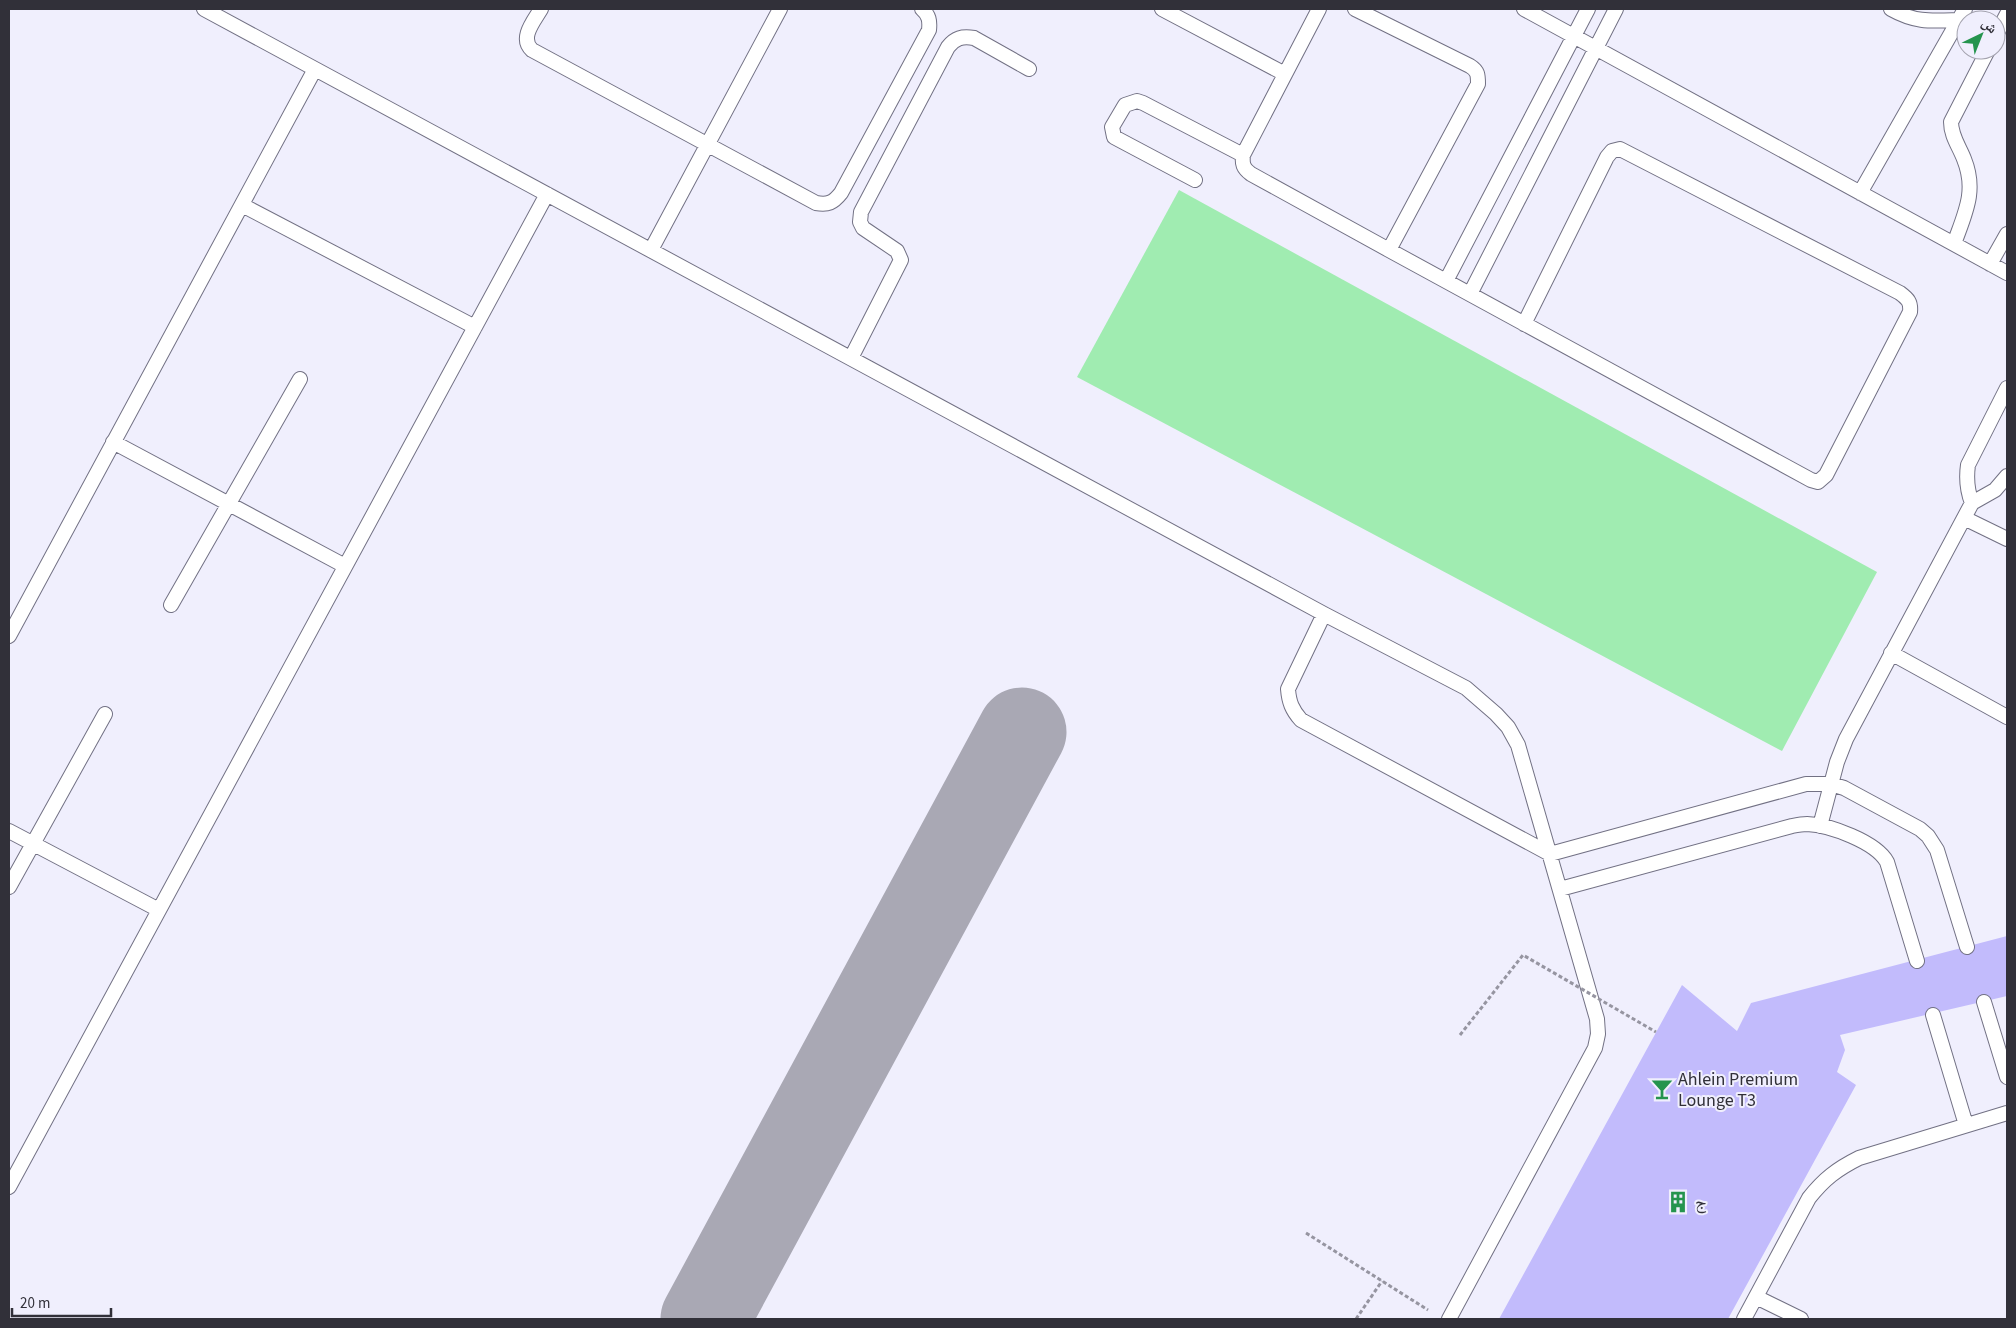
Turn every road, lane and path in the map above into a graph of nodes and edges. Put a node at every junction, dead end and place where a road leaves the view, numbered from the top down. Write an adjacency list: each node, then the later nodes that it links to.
1 (204, 9): 15 (lane)
2 (216, 9): 15 (lane)
3 (541, 9): 22 (lane)
4 (780, 9): 22 (lane)
5 (922, 9): 22 (lane)
6 (1162, 9): 21 (lane)
7 (1319, 9): 21 (lane)
8 (1355, 9): 31 (lane)
9 (1524, 9): 16 (lane)
10 (1588, 9): 16 (lane)
11 (1616, 9): 17 (lane)
12 (1891, 9): 13 (lane)
13 (1956, 15)
14 (1956, 25): 25 (lane)
15 (241, 28): 19 (lane)
16 (1574, 36): 17 (lane); 34 (lane)
17 (1596, 48): 25 (lane); 35 (lane)
18 (1983, 60): 29 (lane)
19 (315, 68): 26 (lane); 27 (lane)
20 (1029, 69): 38 (lane)
21 (1285, 74): 23 (lane)
22 (707, 144): 30 (lane)
23 (1243, 155): 24 (lane); 31 (lane)
24 (1195, 180)
25 (1860, 193): 29 (lane)
26 (547, 194): 30 (lane); 37 (lane)
27 (242, 204): 37 (lane); 41 (lane)
28 (2007, 234): 32 (lane)
29 (1954, 244): 32 (lane)
30 (650, 250): 38 (lane)
31 (1389, 250): 34 (lane)
32 (1990, 264): 33 (lane)
33 (2007, 273)
34 (1446, 281): 35 (lane)
35 (1470, 294): 36 (lane)
36 (1524, 324): 36 (lane)
37 (475, 327): 47 (lane)
38 (851, 358): 49 (lane)
39 (300, 379): 44 (lane)
40 (2007, 388): 43 (lane)
41 (113, 442): 44 (lane); 50 (lane)
42 (2007, 476): 43 (lane)
43 (1972, 503): 45 (lane)
44 (229, 504): 47 (lane); 48 (lane)
45 (1964, 518): 46 (lane); 51 (lane)
46 (2007, 538)
47 (346, 566): 61 (lane)
48 (171, 605)
49 (1324, 614): 58 (lane); 58 (lane)
50 (9, 636)
51 (1891, 653): 53 (lane); 54 (lane)
52 (105, 714): 57 (lane)
53 (2007, 717)
54 (1831, 784): 55 (lane); 58 (lane); 62 (lane)
55 (1820, 826): 60 (lane); 63 (lane)
56 (9, 831): 57 (lane)
57 (33, 844): 59 (lane); 61 (lane)
58 (1550, 854): 60 (lane)
59 (9, 887)
60 (1560, 889): 77 (lane)
61 (159, 910): 71 (lane)
62 (1967, 947)
63 (1916, 961)
64 (1984, 1002): 68 (lane)
65 (1933, 1014): 70 (lane)
66 (1656, 1032): 67 (path, bridge)
67 (1460, 1035)
68 (2007, 1077)
69 (2007, 1112): 70 (lane)
70 (1966, 1125): 74 (lane)
71 (9, 1187)
72 (1306, 1233): 73 (path)
73 (1382, 1281): 75 (path); 76 (path)
74 (1756, 1297): 78 (lane); 79 (lane)
75 (1435, 1314)
76 (1356, 1319)
77 (1450, 1319)
78 (1744, 1319)
79 (1801, 1319)

